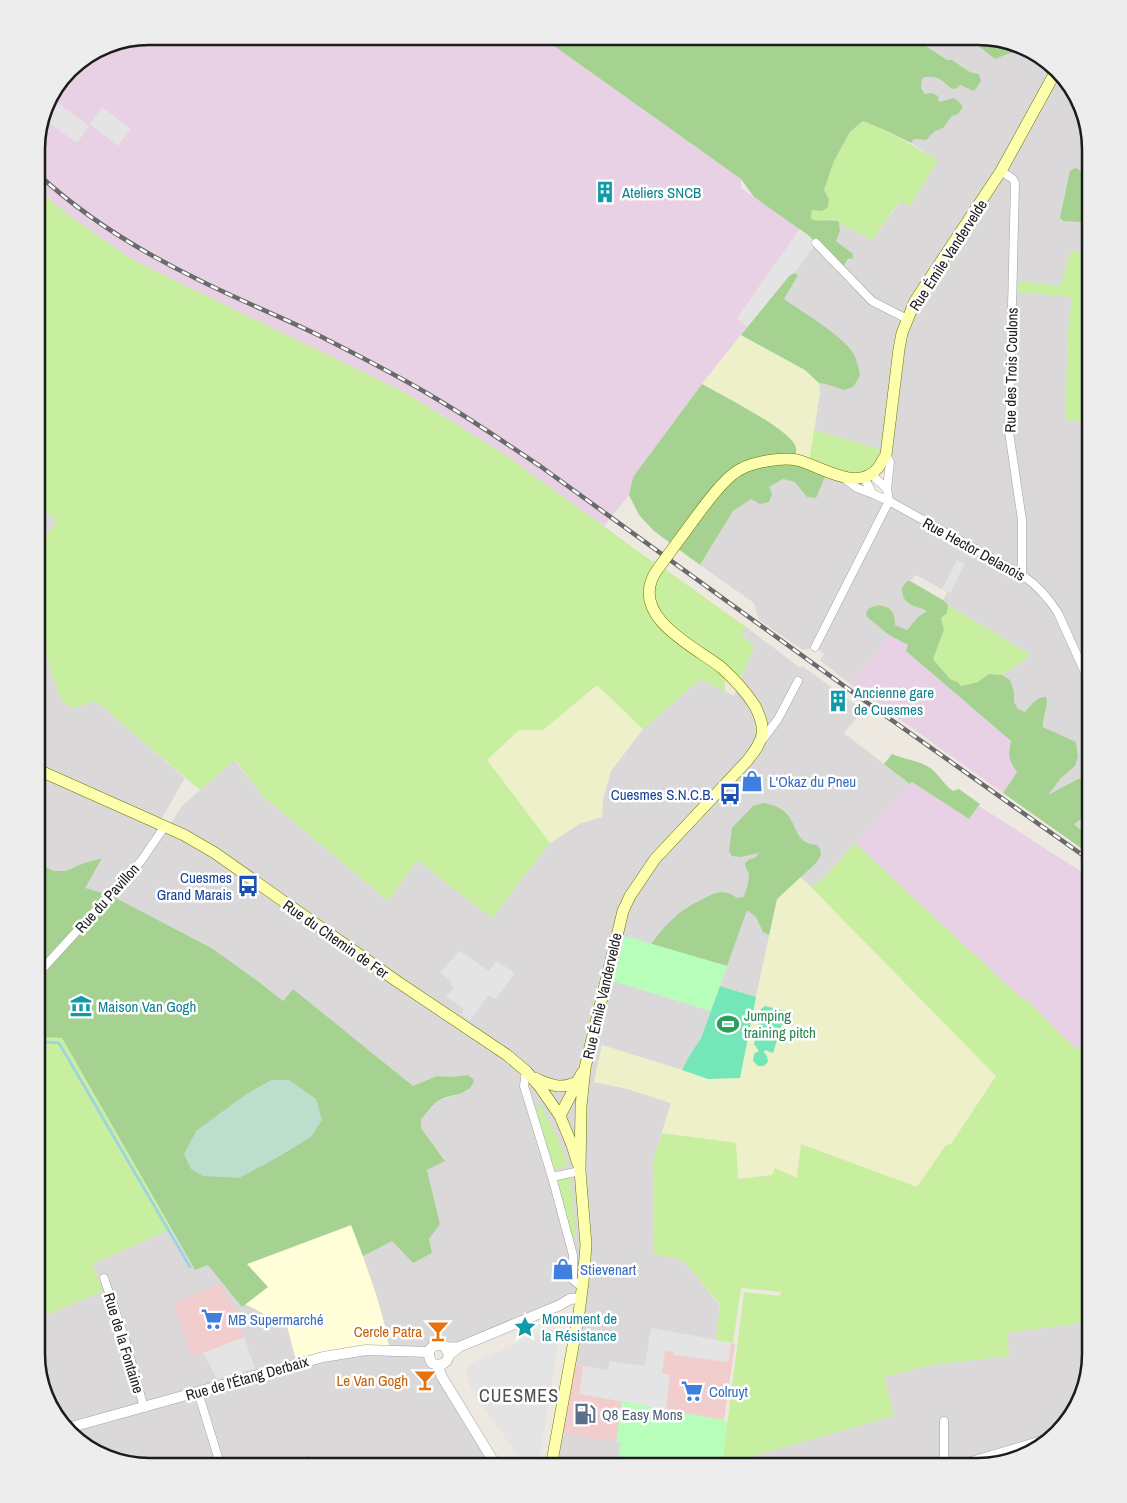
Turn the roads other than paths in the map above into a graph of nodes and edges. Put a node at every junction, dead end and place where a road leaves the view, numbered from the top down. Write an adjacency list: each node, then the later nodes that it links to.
1 (1053, 76): 2 (main road, Rue Émile Vandervelde)
2 (1001, 171): 4 (main road, Rue Émile Vandervelde); 11 (street, Rue des Trois Coulons)
3 (816, 243): 4 (street)
4 (907, 319): 5 (main road, Rue Émile Vandervelde)
5 (886, 455): 6 (main road); 8 (street, Rue Émile Vandervelde)
6 (868, 476): 7 (main road); 8 (street); 9 (street)
7 (842, 477): 9 (street, Rue Hector Delanois); 15 (main road, bridge)
8 (887, 489): 10 (street, Rue Émile Vandervelde)
9 (873, 494): 10 (street, Rue Hector Delanois)
10 (889, 501): 11 (street, Rue Hector Delanois); 12 (street)
11 (1022, 575): 13 (street, Rue Hector Delanois)
12 (816, 647)
13 (1082, 667)
14 (798, 682): 15 (street, Rue Émile Vandervelde)
15 (759, 743): 19 (main road, Rue Émile Vandervelde)
16 (45, 773): 17 (main road, Rue du Chemin de Fer)
17 (165, 826): 18 (street, Rue du Pavillon); 20 (main road, Rue du Chemin de Fer)
18 (45, 966)
19 (585, 1068): 21 (main road); 22 (main road, Rue Émile Vandervelde)
20 (529, 1074): 21 (main road); 23 (main road, Rue du Chemin de Fer); 25 (street)
21 (577, 1082): 23 (main road)
22 (581, 1106): 23 (main road); 24 (main road, Rue Émile Vandervelde)
23 (560, 1116): 24 (main road, Rue du Chemin de Fer)
24 (580, 1171): 25 (street); 27 (main road, Rue Émile Vandervelde)
25 (552, 1177): 27 (street)
26 (104, 1278): 34 (street, Rue de la Fontaine)
27 (582, 1293): 28 (street); 29 (main road, Rue Émile Vandervelde)
28 (560, 1305): 29 (street); 30 (street)
29 (579, 1313): 41 (main road, Rue Émile Vandervelde)
30 (447, 1351): 31 (street); 32 (street)
31 (429, 1352): 32 (street); 33 (street, Rue de l'Étang Derbaix)
32 (437, 1365): 40 (street)
33 (198, 1392): 34 (street, Rue de l'Étang Derbaix); 39 (street)
34 (144, 1408): 36 (street, Rue de l'Étang Derbaix)
35 (944, 1421): 42 (street)
36 (74, 1426)
37 (1024, 1447): 38 (street)
38 (988, 1457)
39 (217, 1458)
40 (492, 1458)
41 (553, 1458)
42 (944, 1458)

